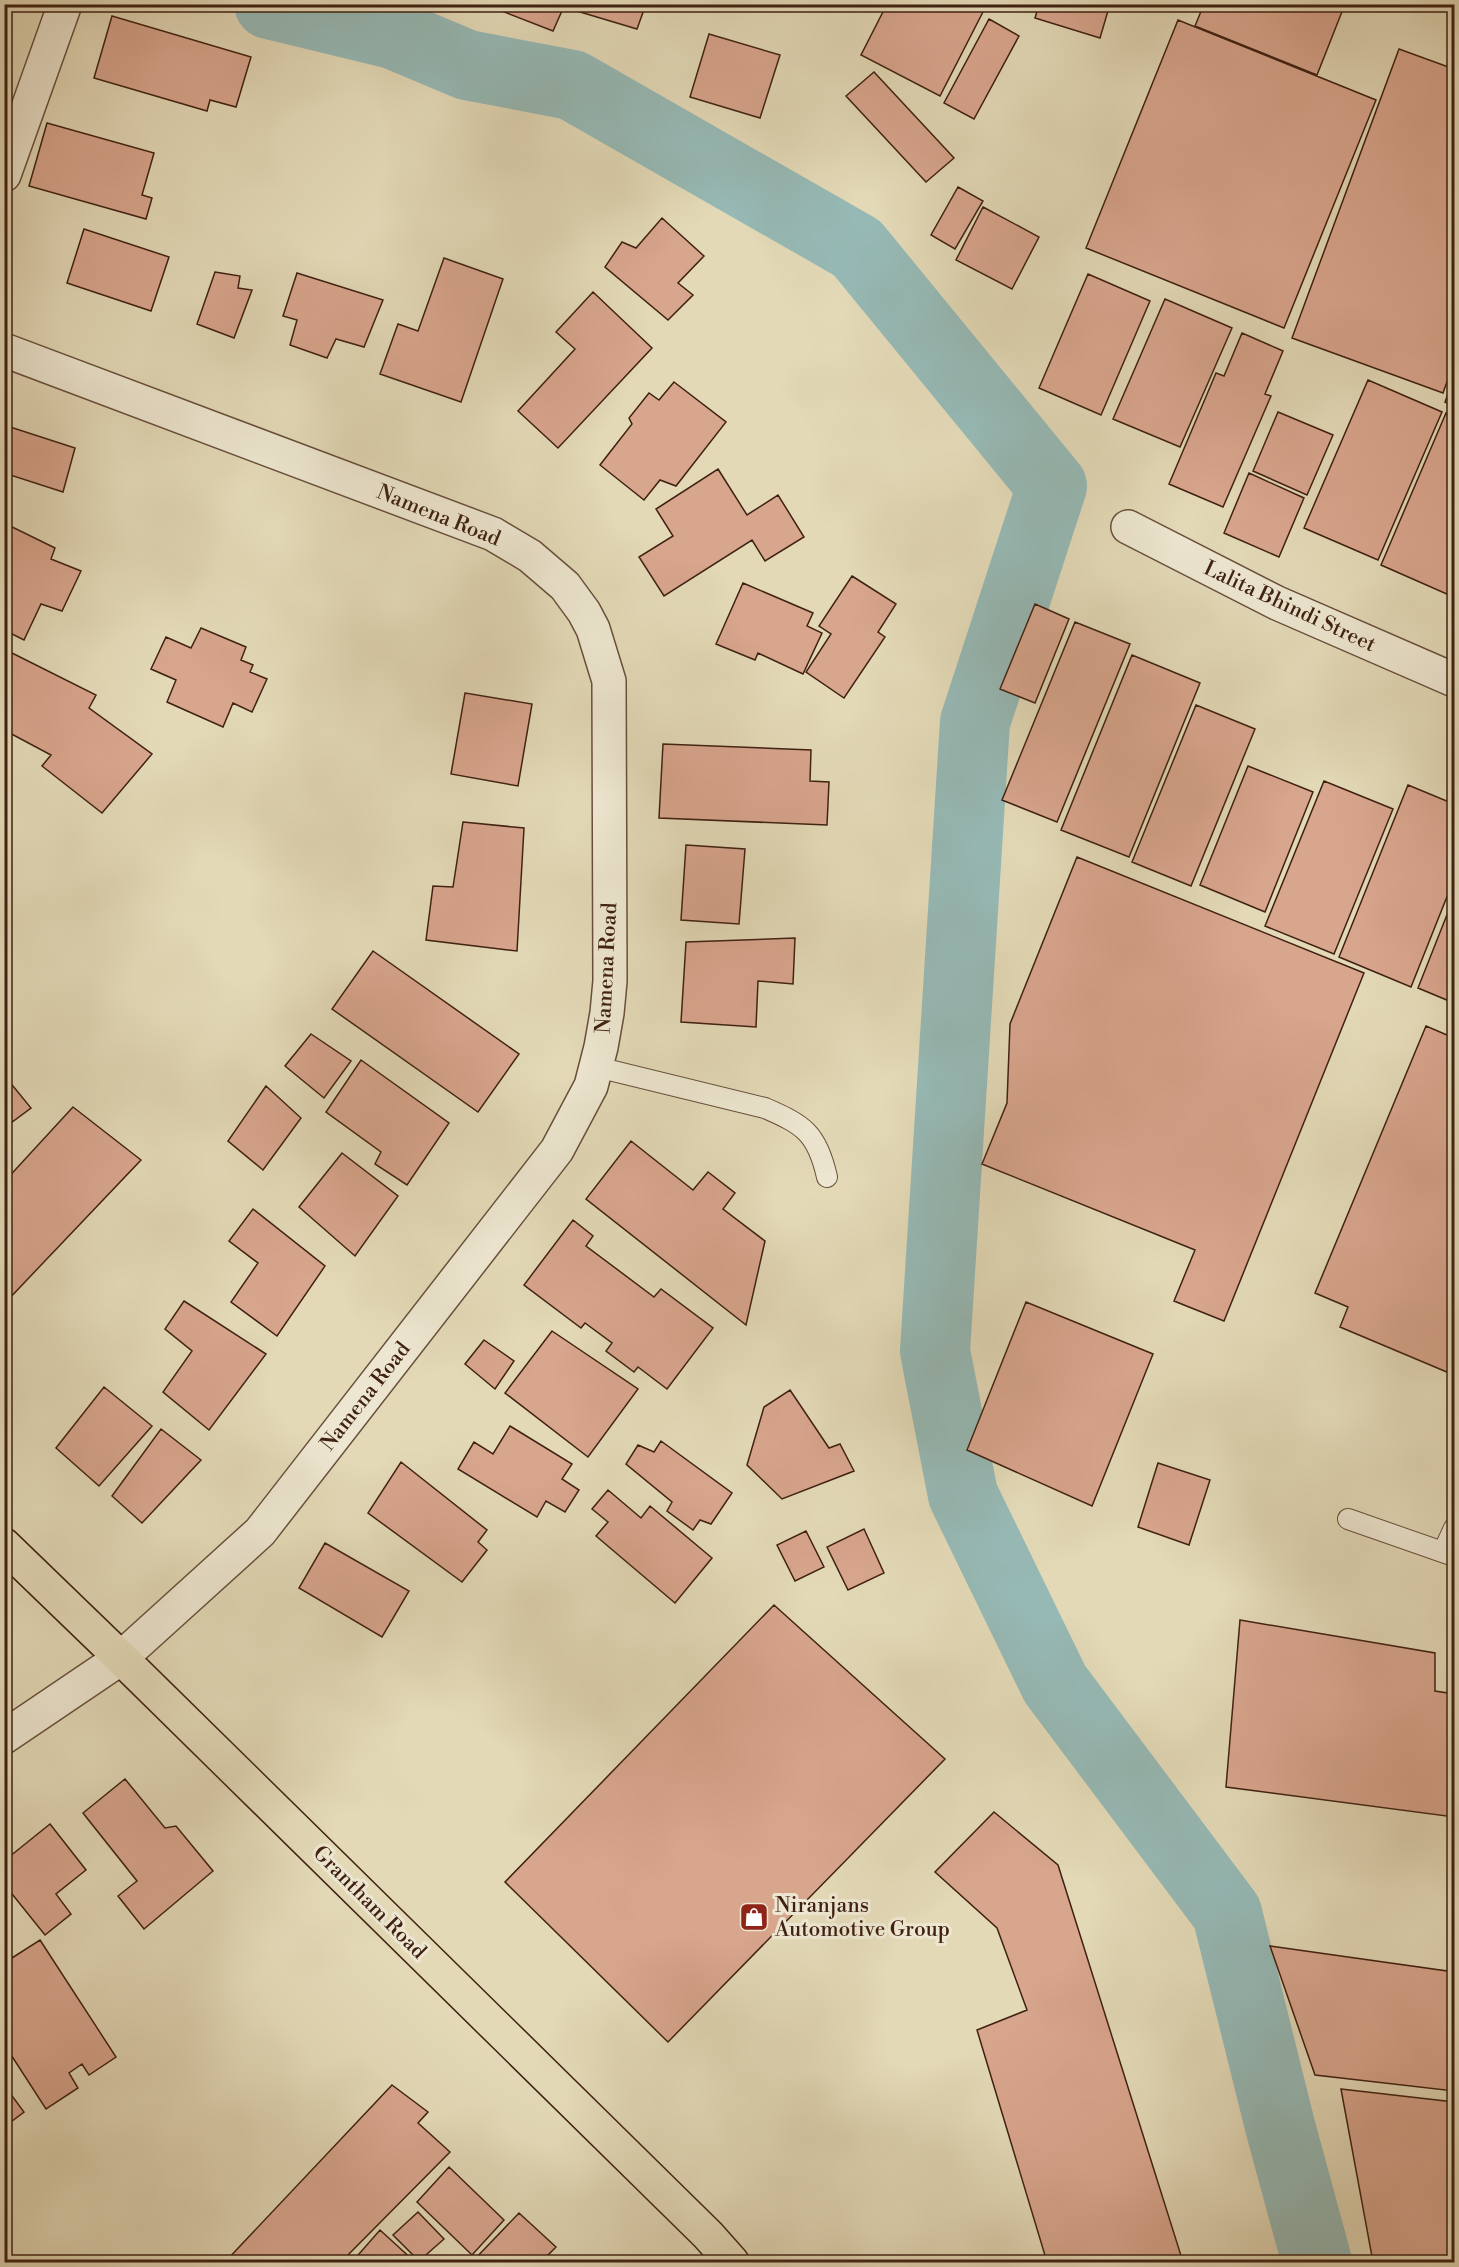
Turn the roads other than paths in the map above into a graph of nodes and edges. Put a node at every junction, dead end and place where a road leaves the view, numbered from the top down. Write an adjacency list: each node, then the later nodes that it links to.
1 (65, 4): 2 (street)
2 (4, 175)
3 (4, 350): 6 (street, Namena Road)
4 (1128, 527): 5 (street, Lalita Bhindi Street)
5 (1455, 680)
6 (597, 1067): 7 (lane); 12 (street, Namena Road)
7 (827, 1177)
8 (1348, 1519): 11 (lane)
9 (1455, 1528): 11 (lane)
10 (4, 1545): 12 (main road, Grantham Road)
11 (1449, 1554)
12 (121, 1658): 13 (street, Namena Road); 14 (main road, Grantham Road)
13 (4, 1737)
14 (732, 2262)

